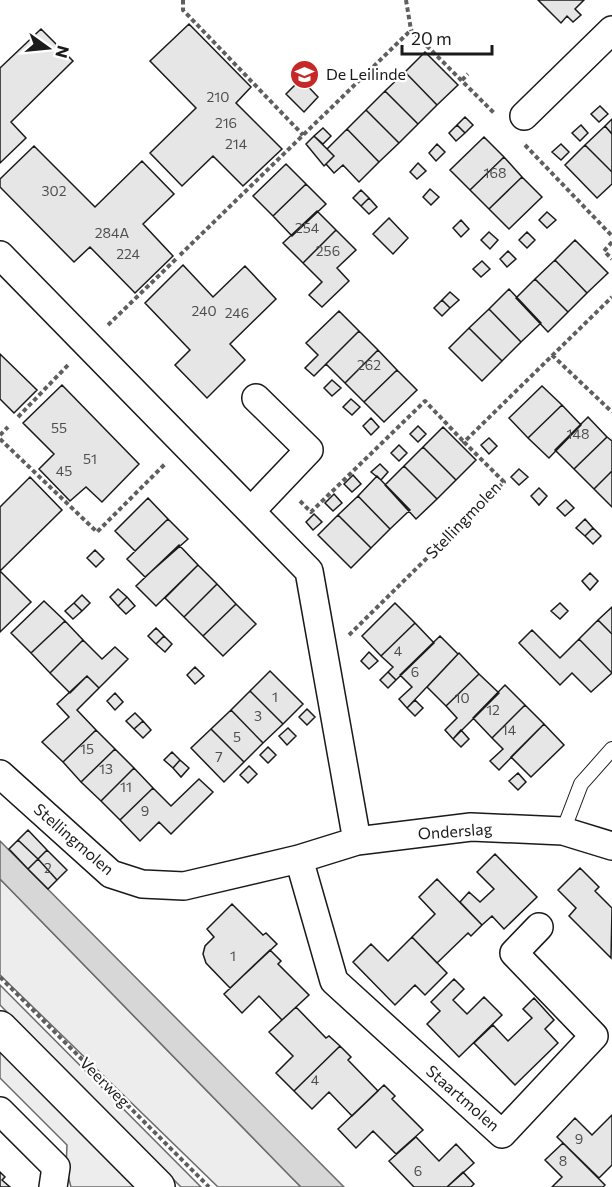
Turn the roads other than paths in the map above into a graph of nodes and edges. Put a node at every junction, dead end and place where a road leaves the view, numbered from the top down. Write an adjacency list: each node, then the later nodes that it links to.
1 (612, 30): 2 (street)
2 (524, 116)
3 (0, 255): 5 (street)
4 (256, 398): 5 (street)
5 (251, 511): 9 (street)
6 (612, 749): 8 (lane)
7 (0, 774): 11 (street, Stellingmolen)
8 (563, 831): 9 (street, Onderslag); 10 (street, Onderslag)
9 (357, 841): 11 (street, Onderslag)
10 (612, 846)
11 (299, 859): 12 (street, Staartmolen)
12 (538, 927)
13 (0, 1028): 16 (street)
14 (0, 1111): 15 (street)
15 (53, 1187)
16 (158, 1187)

